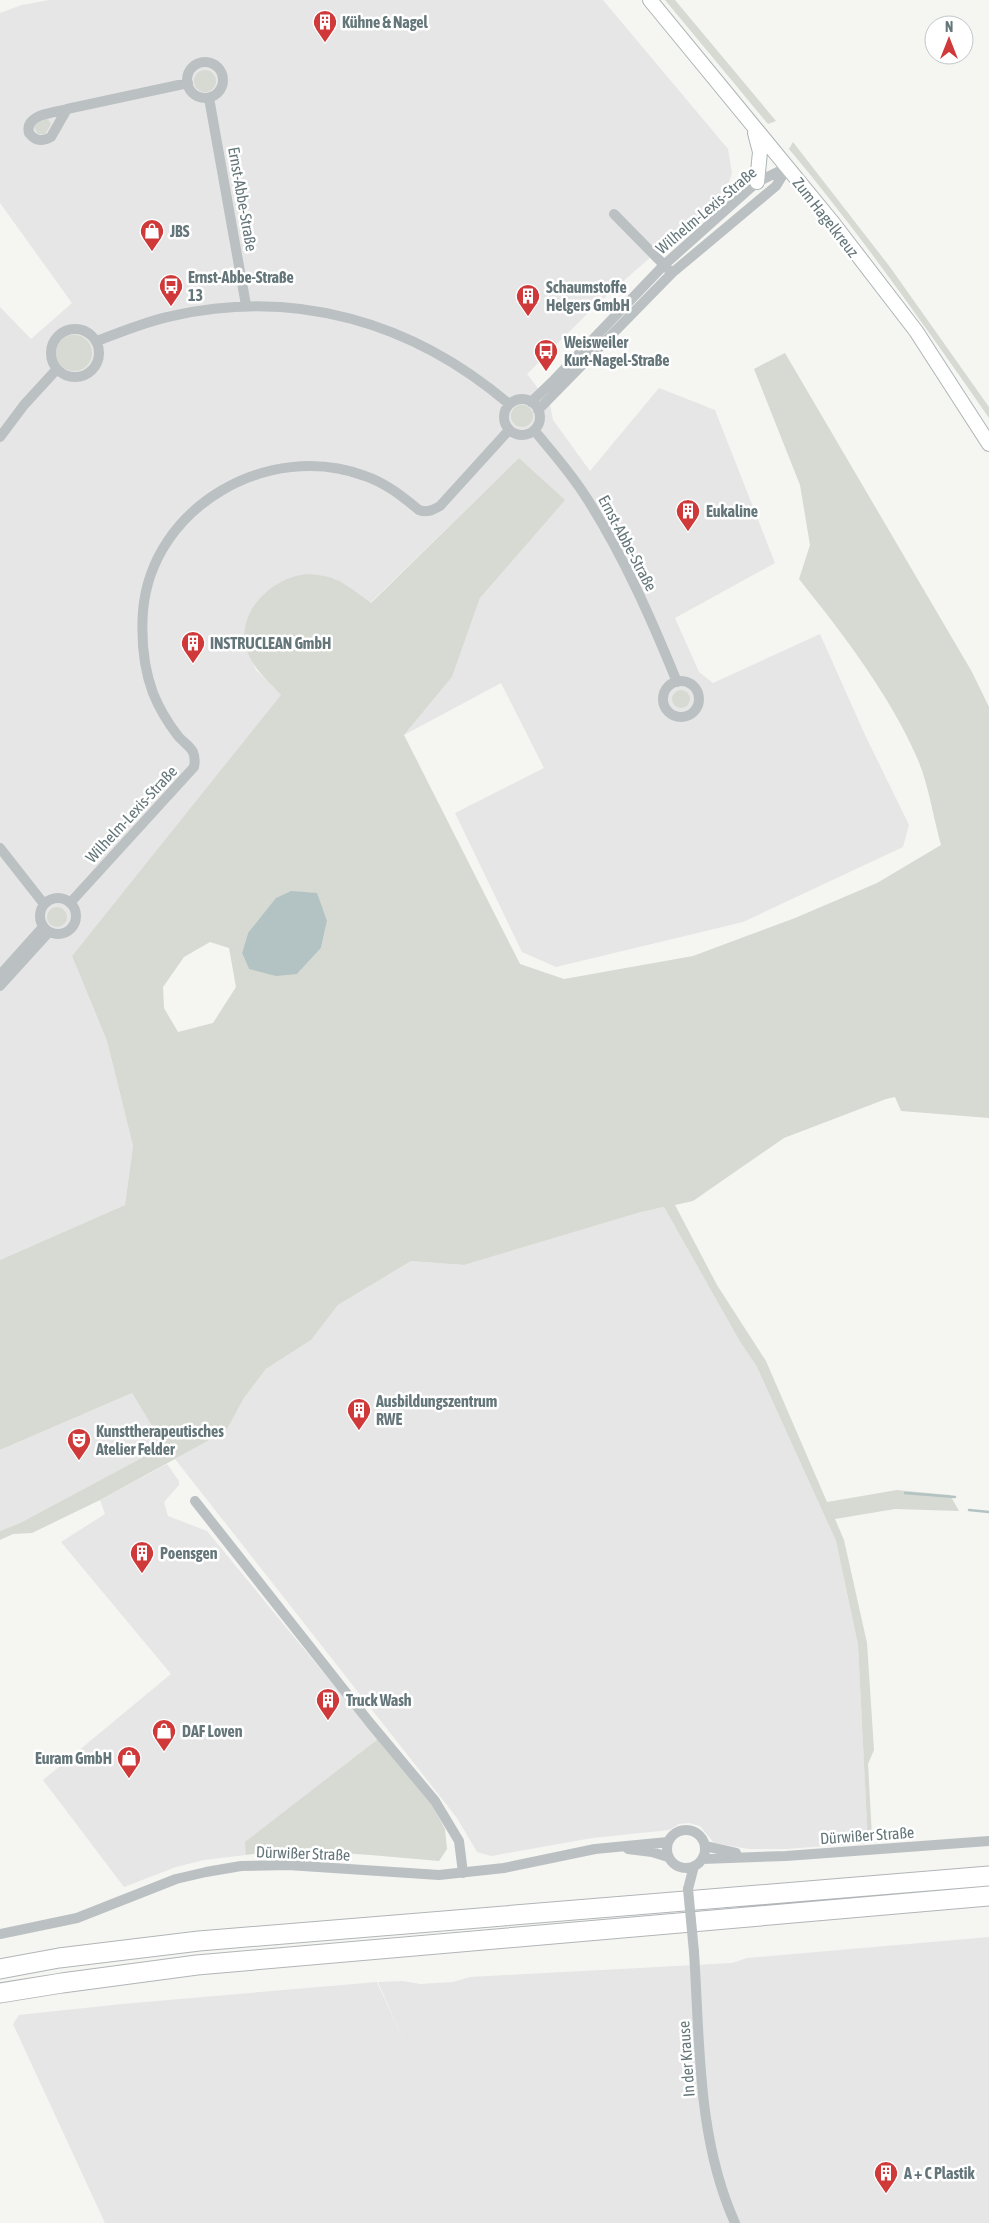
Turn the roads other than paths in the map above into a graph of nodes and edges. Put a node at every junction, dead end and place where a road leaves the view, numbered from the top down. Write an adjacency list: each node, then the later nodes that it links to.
1 (650, 0): 5 (main road, Zum Hagelkreuz)
2 (188, 83): 3 (street); 3 (street); 4 (street)
3 (209, 98): 11 (street, Ernst-Abbe-Straße)
4 (67, 109)
5 (753, 127): 6 (main road, Zum Hagelkreuz); 7 (main road)
6 (787, 168): 7 (street, Wilhelm-Lexis-Straße); 10 (street, Wilhelm-Lexis-Straße); 20 (main road, Zum Hagelkreuz)
7 (757, 182): 9 (street, Wilhelm-Lexis-Straße)
8 (614, 214): 9 (street)
9 (664, 265): 10 (street); 14 (street, Wilhelm-Lexis-Straße)
10 (672, 273): 16 (street, Wilhelm-Lexis-Straße)
11 (246, 305): 12 (street); 15 (street)
12 (97, 341): 13 (street); 13 (street)
13 (57, 369): 19 (street)
14 (531, 402): 15 (street); 16 (street)
15 (509, 404): 17 (street)
16 (538, 410): 18 (street)
17 (509, 430): 18 (street); 23 (street, Wilhelm-Lexis-Straße)
18 (534, 430): 21 (street, Ernst-Abbe-Straße)
19 (0, 437)
20 (989, 444)
21 (677, 682)
22 (0, 848): 24 (street)
23 (70, 902): 24 (street); 25 (street)
24 (44, 904): 25 (street)
25 (46, 929): 26 (street); 27 (street)
26 (0, 975)
27 (0, 986)
28 (195, 1501): 37 (street)
29 (989, 1841): 33 (street, Dürwißer Straße)
30 (668, 1842): 31 (street); 32 (street, Dürwißer Straße); 34 (street)
31 (705, 1846): 33 (street, Dürwißer Straße); 35 (street)
32 (612, 1848): 34 (street, Dürwißer Straße); 37 (street, Dürwißer Straße)
33 (747, 1856): 35 (street, Dürwißer Straße)
34 (668, 1857): 36 (street)
35 (702, 1859): 36 (street)
36 (688, 1871): 43 (street, In der Krause, bridge)
37 (463, 1873): 40 (street, Dürwißer Straße)
38 (989, 1876): 41 (highway)
39 (989, 1896): 42 (highway)
40 (0, 1934)
41 (0, 1968)
42 (0, 1993)
43 (735, 2223)

